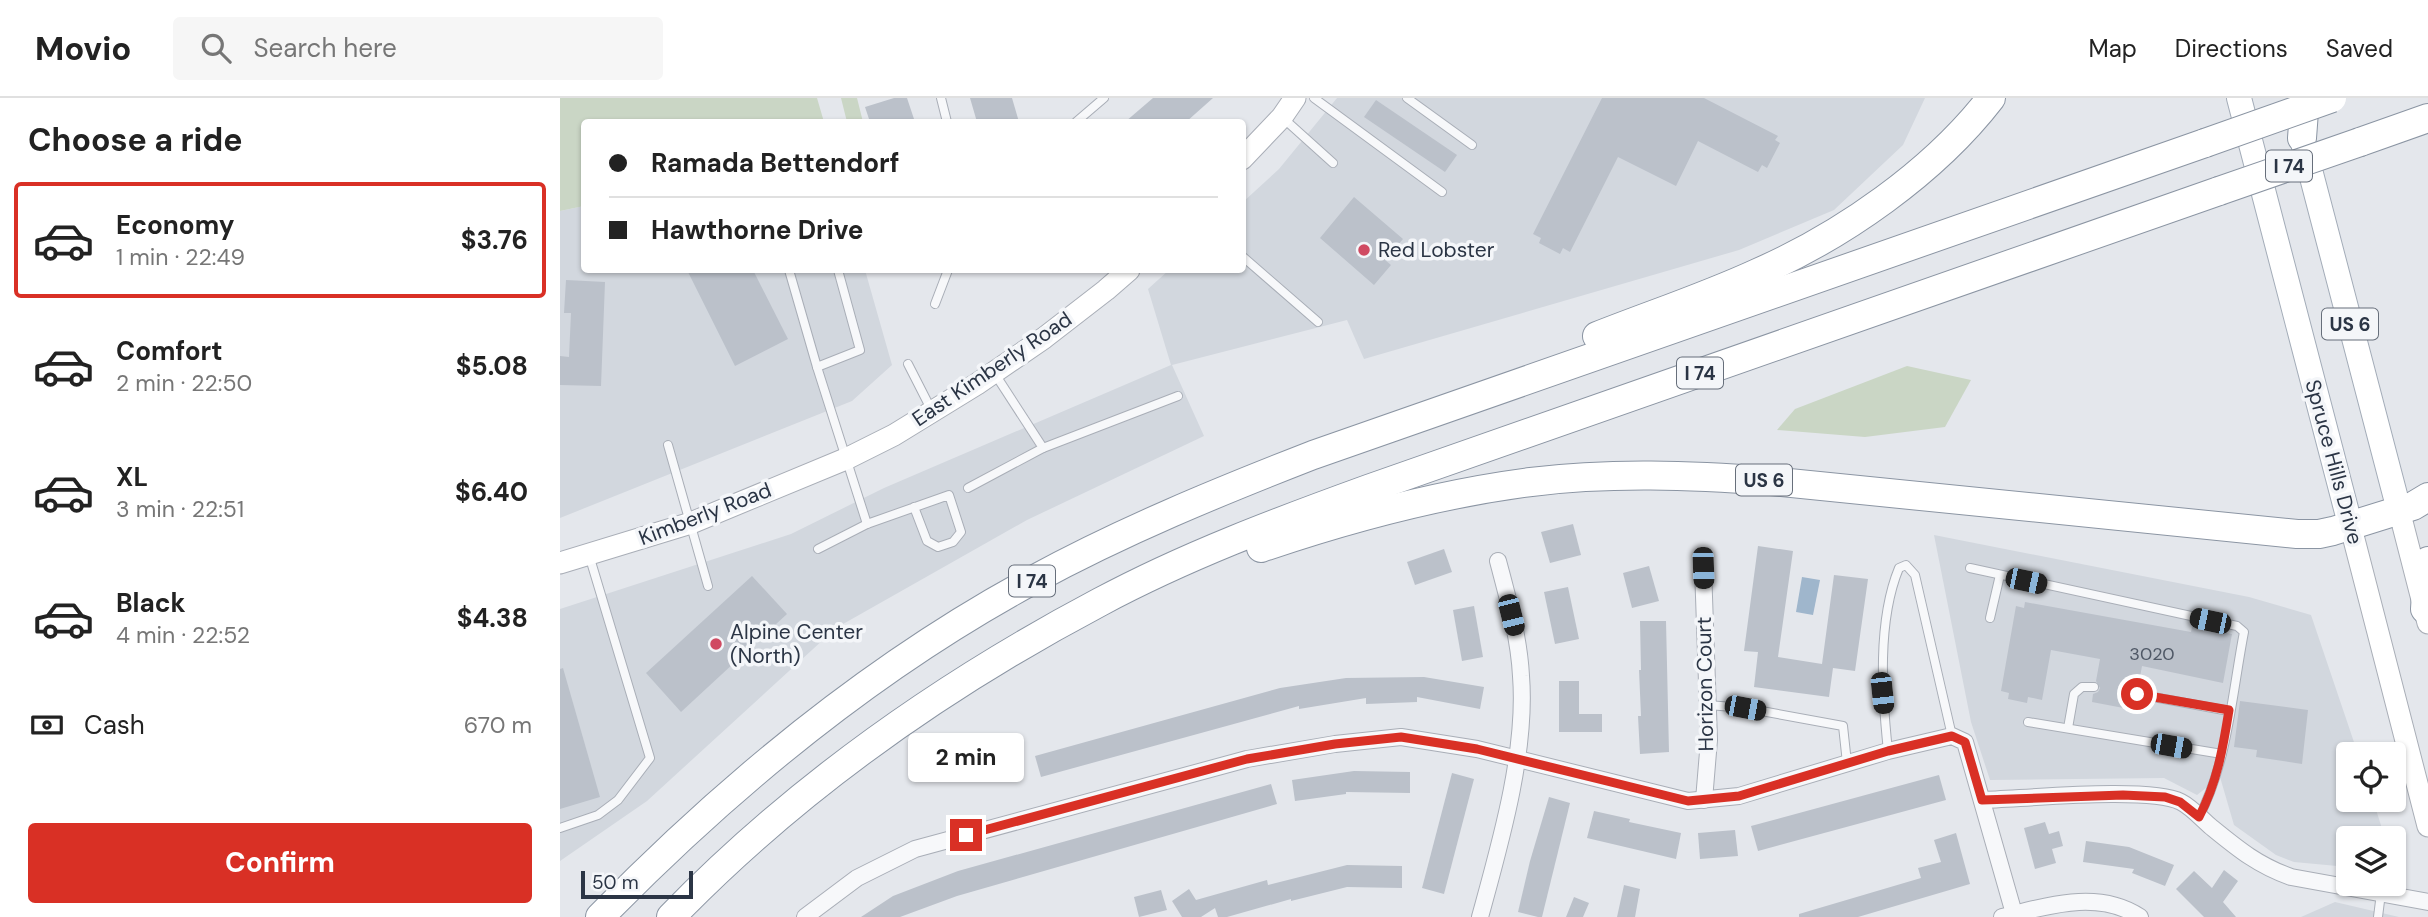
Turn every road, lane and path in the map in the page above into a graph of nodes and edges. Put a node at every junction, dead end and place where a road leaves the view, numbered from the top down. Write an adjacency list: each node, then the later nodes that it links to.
1 (940, 98): 13 (lane)
2 (1104, 98): 14 (lane)
3 (1295, 98): 11 (main road)
4 (1314, 98): 19 (lane)
5 (1407, 98): 16 (lane)
6 (1991, 98): 30 (highway)
7 (2239, 98): 42 (main road, Spruce Hills Drive)
8 (2313, 98): 10 (highway, bridge)
9 (2332, 98): 10 (highway, I 74, bridge)
10 (2294, 103): 15 (highway); 30 (highway, I 74, bridge)
11 (1282, 117): 17 (main road); 18 (lane)
12 (2428, 118): 48 (highway, I 74, bridge)
13 (946, 119)
14 (1080, 119)
15 (2302, 138): 39 (main road, US 6)
16 (1472, 145)
17 (1246, 155)
18 (1333, 163)
19 (1442, 192)
20 (1246, 259): 26 (lane)
21 (790, 273): 28 (lane)
22 (839, 273): 28 (lane)
23 (947, 273): 25 (lane)
24 (1126, 273): 29 (main road, East Kimberly Road)
25 (935, 304)
26 (1318, 322)
27 (908, 365): 32 (lane)
28 (817, 367): 35 (lane)
29 (994, 371): 32 (main road, East Kimberly Road); 34 (lane)
30 (1540, 375): 76 (highway, I 74)
31 (1178, 397): 34 (lane)
32 (932, 411): 35 (main road, East Kimberly Road)
33 (668, 445): 40 (lane)
34 (1043, 448): 36 (lane)
35 (848, 458): 40 (main road, Kimberly Road); 41 (lane)
36 (968, 488)
37 (2428, 497): 39 (highway)
38 (914, 507): 38 (lane); 41 (lane)
39 (2399, 510): 42 (highway, US 6); 53 (main road)
40 (691, 523): 44 (main road, Kimberly Road); 52 (lane)
41 (867, 524): 43 (lane)
42 (2350, 524): 48 (highway, US 6); 69 (main road, Spruce Hills Drive)
43 (818, 549)
44 (589, 555): 47 (main road, Kimberly Road); 70 (lane)
45 (1498, 561): 64 (street)
46 (2428, 561): 53 (highway)
47 (560, 563)
48 (1183, 563): 77 (highway, I 74)
49 (1703, 568): 57 (street, Horizon Court)
50 (1970, 568): 51 (lane)
51 (2000, 575): 54 (lane); 58 (lane)
52 (708, 586)
53 (2426, 616)
54 (1990, 618)
55 (2094, 687): 60 (lane)
56 (2137, 694): 58 (lane)
57 (1707, 705): 65 (lane); 66 (street, Horizon Court)
58 (2229, 710): 63 (lane)
59 (2028, 722): 60 (lane)
60 (2068, 728): 63 (lane)
61 (1952, 736): 62 (street); 62 (lane); 67 (street)
62 (1888, 751): 65 (street)
63 (2222, 754): 68 (lane)
64 (1518, 759): 66 (street); 78 (street); 79 (street)
65 (1847, 763): 66 (street)
66 (1704, 800)
67 (1982, 800): 68 (street); 75 (street)
68 (2199, 817): 71 (street)
69 (2428, 826)
70 (560, 828)
71 (2336, 885)
72 (2381, 896): 81 (lane)
73 (2397, 896): 74 (street)
74 (2428, 902)
75 (2010, 916): 80 (street)
76 (600, 917)
77 (671, 917)
78 (805, 917)
79 (1479, 917)
80 (2140, 917)
81 (2378, 917)

